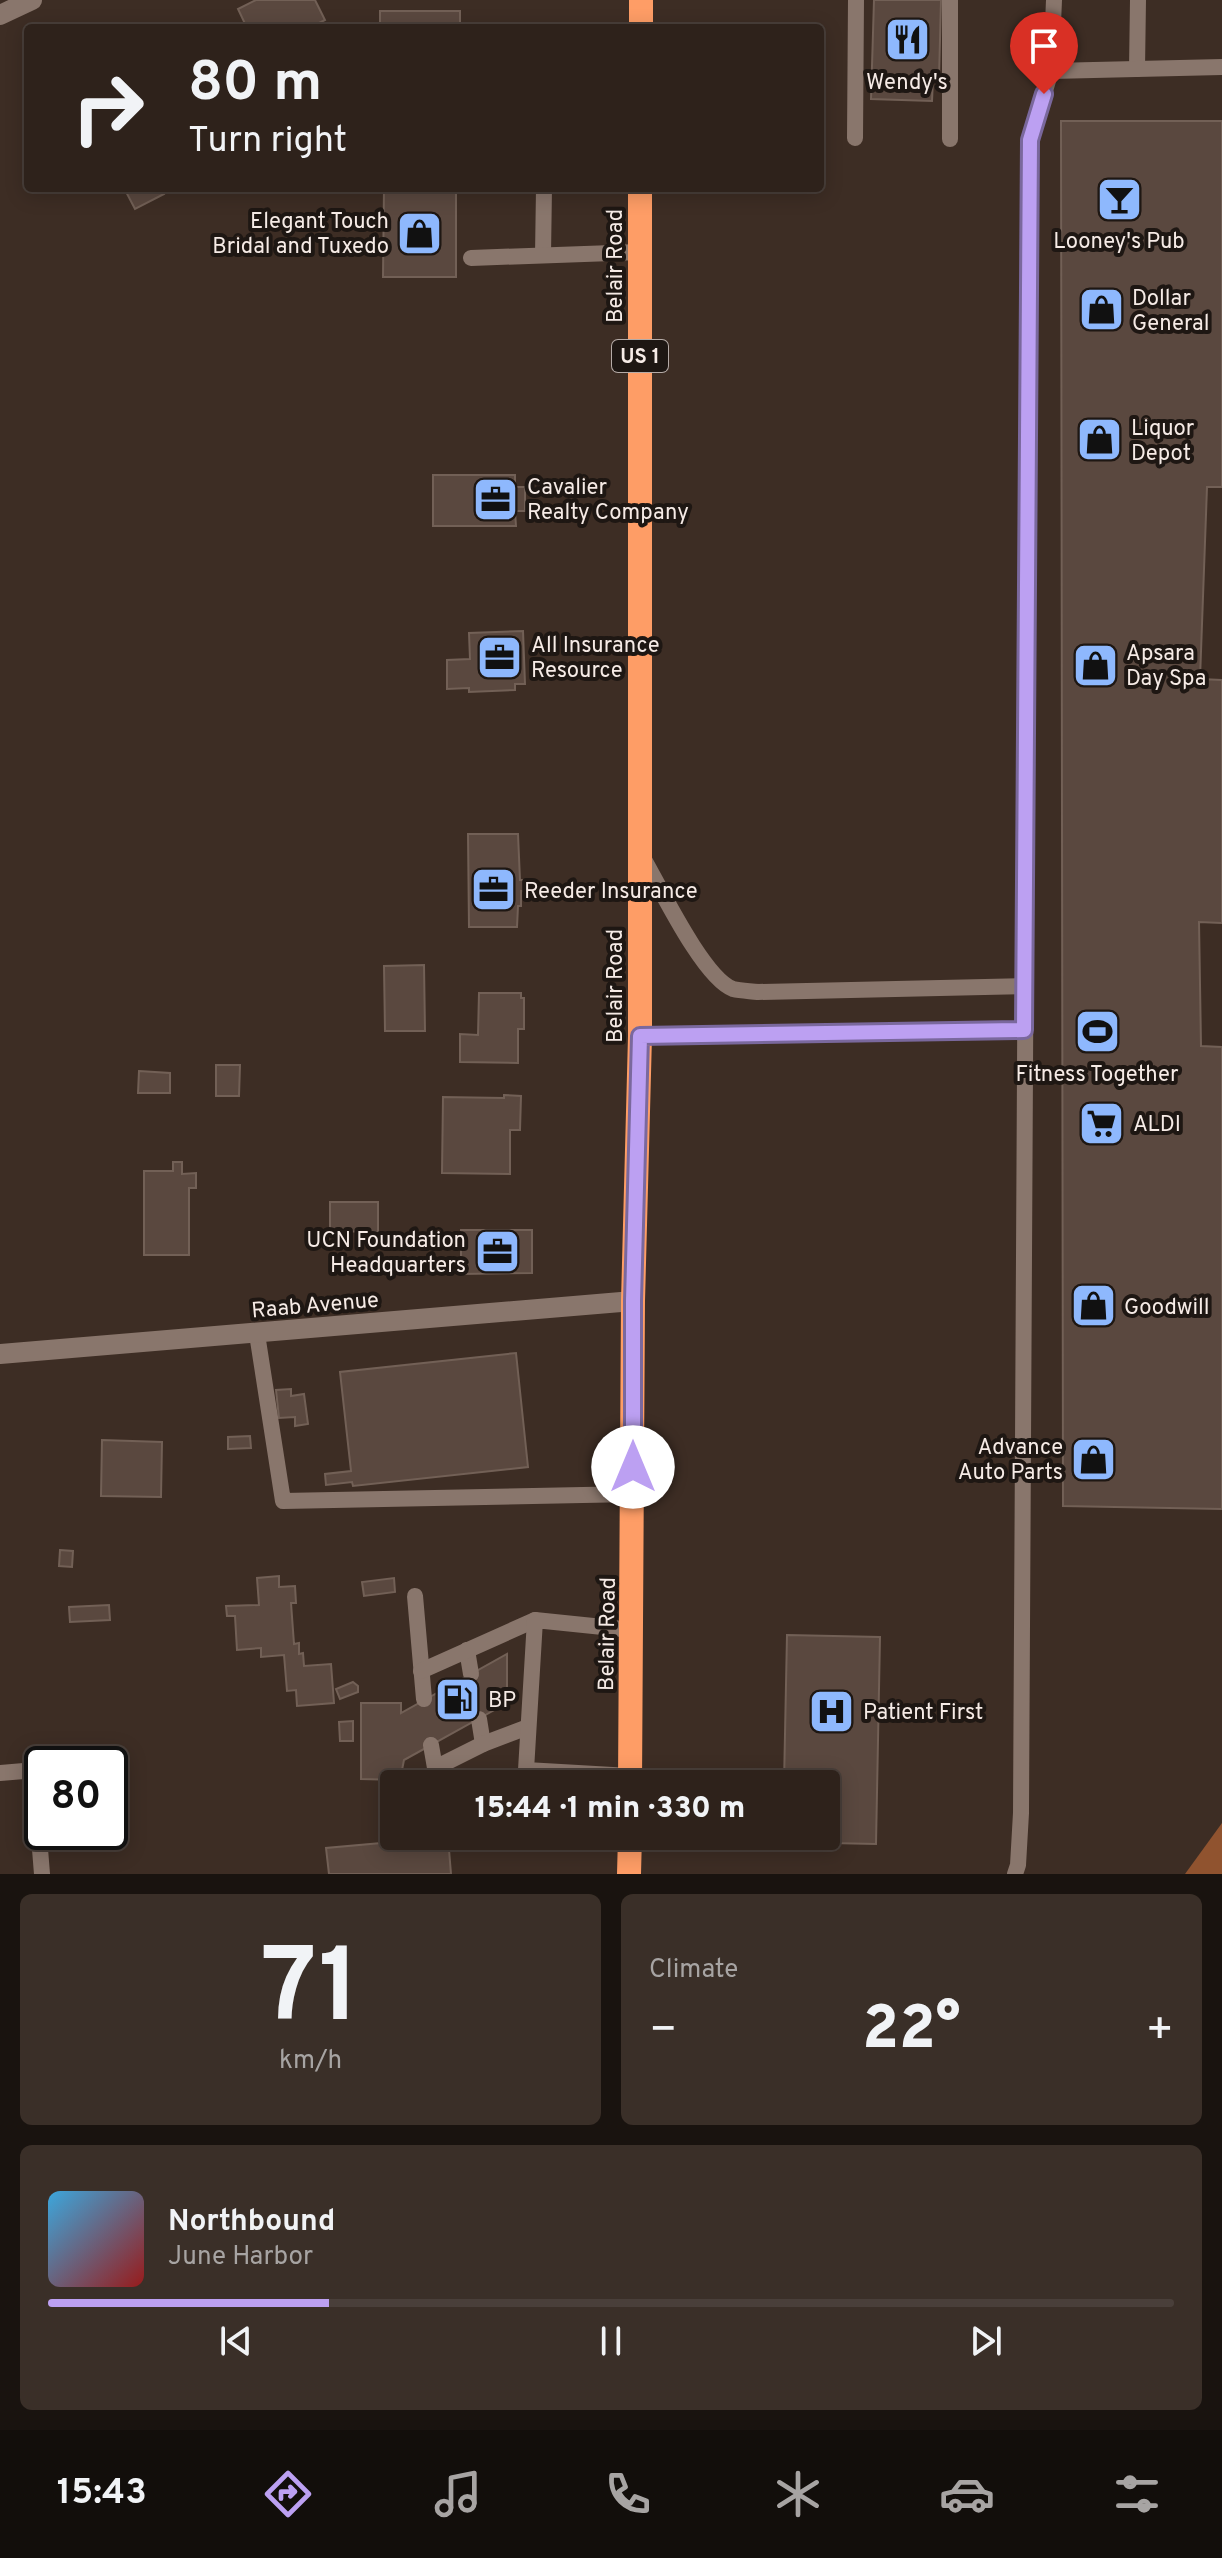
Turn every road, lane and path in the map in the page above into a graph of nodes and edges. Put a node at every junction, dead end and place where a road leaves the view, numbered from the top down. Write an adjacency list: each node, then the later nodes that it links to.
1 (32, 0): 7 (street)
2 (641, 0): 8 (highway)
3 (856, 0): 12 (lane)
4 (950, 0): 13 (lane)
5 (1054, 0): 11 (lane)
6 (1138, 0): 10 (lane)
7 (0, 15)
8 (641, 24)
9 (1222, 67): 10 (lane)
10 (1137, 69): 11 (lane)
11 (1051, 71): 20 (lane)
12 (855, 138)
13 (950, 139)
14 (544, 192): 17 (lane)
15 (640, 192): 16 (highway, Belair Road / US 1)
16 (640, 252): 17 (lane); 19 (highway, Belair Road / US 1)
17 (543, 255): 18 (lane)
18 (471, 258)
19 (640, 851): 20 (lane); 22 (highway, Belair Road / US 1)
20 (1024, 986): 21 (lane)
21 (1024, 1030): 22 (lane); 44 (lane)
22 (640, 1036): 23 (highway, Belair Road / US 1)
23 (633, 1301): 24 (street, Raab Avenue); 26 (highway, Belair Road / US 1)
24 (257, 1334): 25 (street, Raab Avenue); 26 (lane)
25 (0, 1354)
26 (633, 1494): 29 (highway, Belair Road / US 1)
27 (415, 1596): 31 (lane)
28 (535, 1620): 29 (lane); 30 (lane); 35 (lane)
29 (632, 1630): 39 (highway, Belair Road / US 1)
30 (467, 1650): 31 (lane); 32 (lane)
31 (421, 1671): 33 (lane)
32 (471, 1674)
33 (424, 1699)
34 (479, 1719): 36 (lane)
35 (528, 1727): 36 (lane); 38 (lane)
36 (483, 1744): 37 (lane)
37 (431, 1745)
38 (526, 1770)
39 (630, 1770)
40 (0, 1773): 42 (lane)
41 (630, 1850): 43 (highway)
42 (42, 1874)
43 (629, 1874)
44 (1015, 1874)

